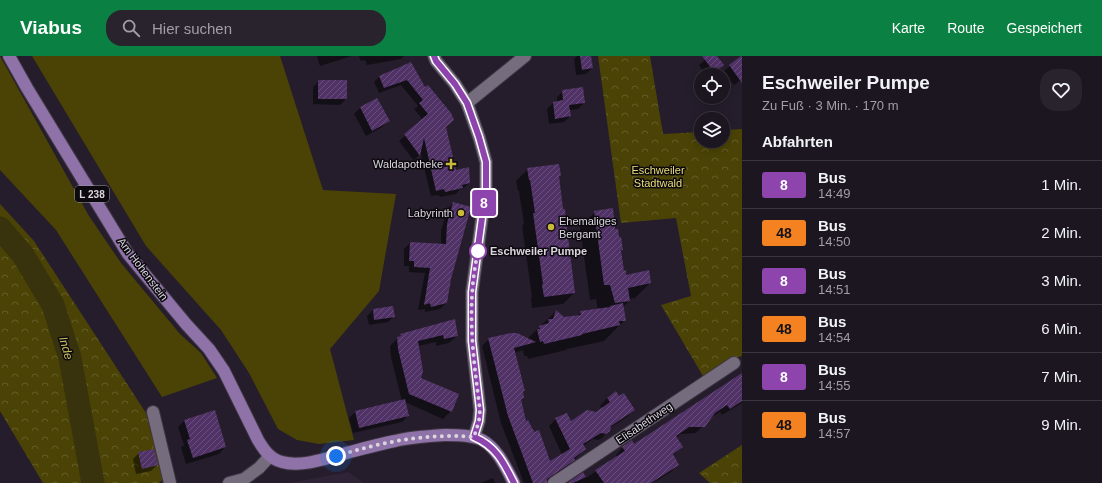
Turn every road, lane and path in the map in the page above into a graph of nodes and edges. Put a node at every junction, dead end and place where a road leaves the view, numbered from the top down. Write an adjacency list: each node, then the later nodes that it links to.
1 (9, 56): 8 (main road, Am Hohenstein / L 238)
2 (434, 56): 4 (main road)
3 (525, 56): 4 (main road)
4 (467, 103): 7 (main road)
5 (734, 363): 12 (main road, Elisabethweg)
6 (153, 412): 9 (main road)
7 (474, 437): 8 (main road); 11 (main road)
8 (270, 456): 10 (main road)
9 (170, 483)
10 (229, 483)
11 (514, 483)
12 (554, 483)

